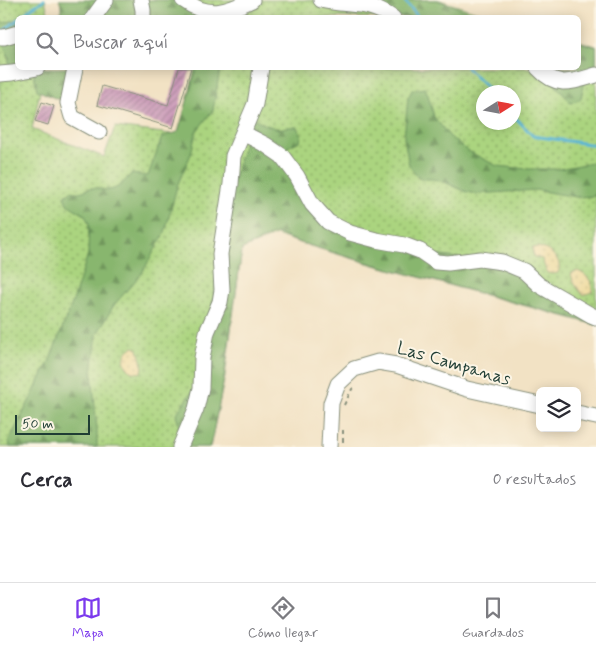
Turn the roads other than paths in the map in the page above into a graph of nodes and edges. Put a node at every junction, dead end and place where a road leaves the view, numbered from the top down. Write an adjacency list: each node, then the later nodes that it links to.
1 (106, 0): 7 (street)
2 (141, 0): 8 (street)
3 (183, 0): 6 (street)
4 (252, 0): 6 (street)
5 (321, 0): 9 (street)
6 (233, 14)
7 (95, 15)
8 (143, 15)
9 (388, 15)
10 (15, 34): 11 (street)
11 (0, 36)
12 (28, 70): 16 (street)
13 (75, 70): 18 (street)
14 (261, 70): 19 (street)
15 (540, 70): 17 (street)
16 (0, 74)
17 (596, 75)
18 (98, 132)
19 (242, 133): 20 (street); 24 (street)
20 (596, 317)
21 (536, 404): 25 (street, Las Campanas)
22 (581, 414): 23 (street)
23 (596, 417)
24 (180, 447)
25 (329, 447)

